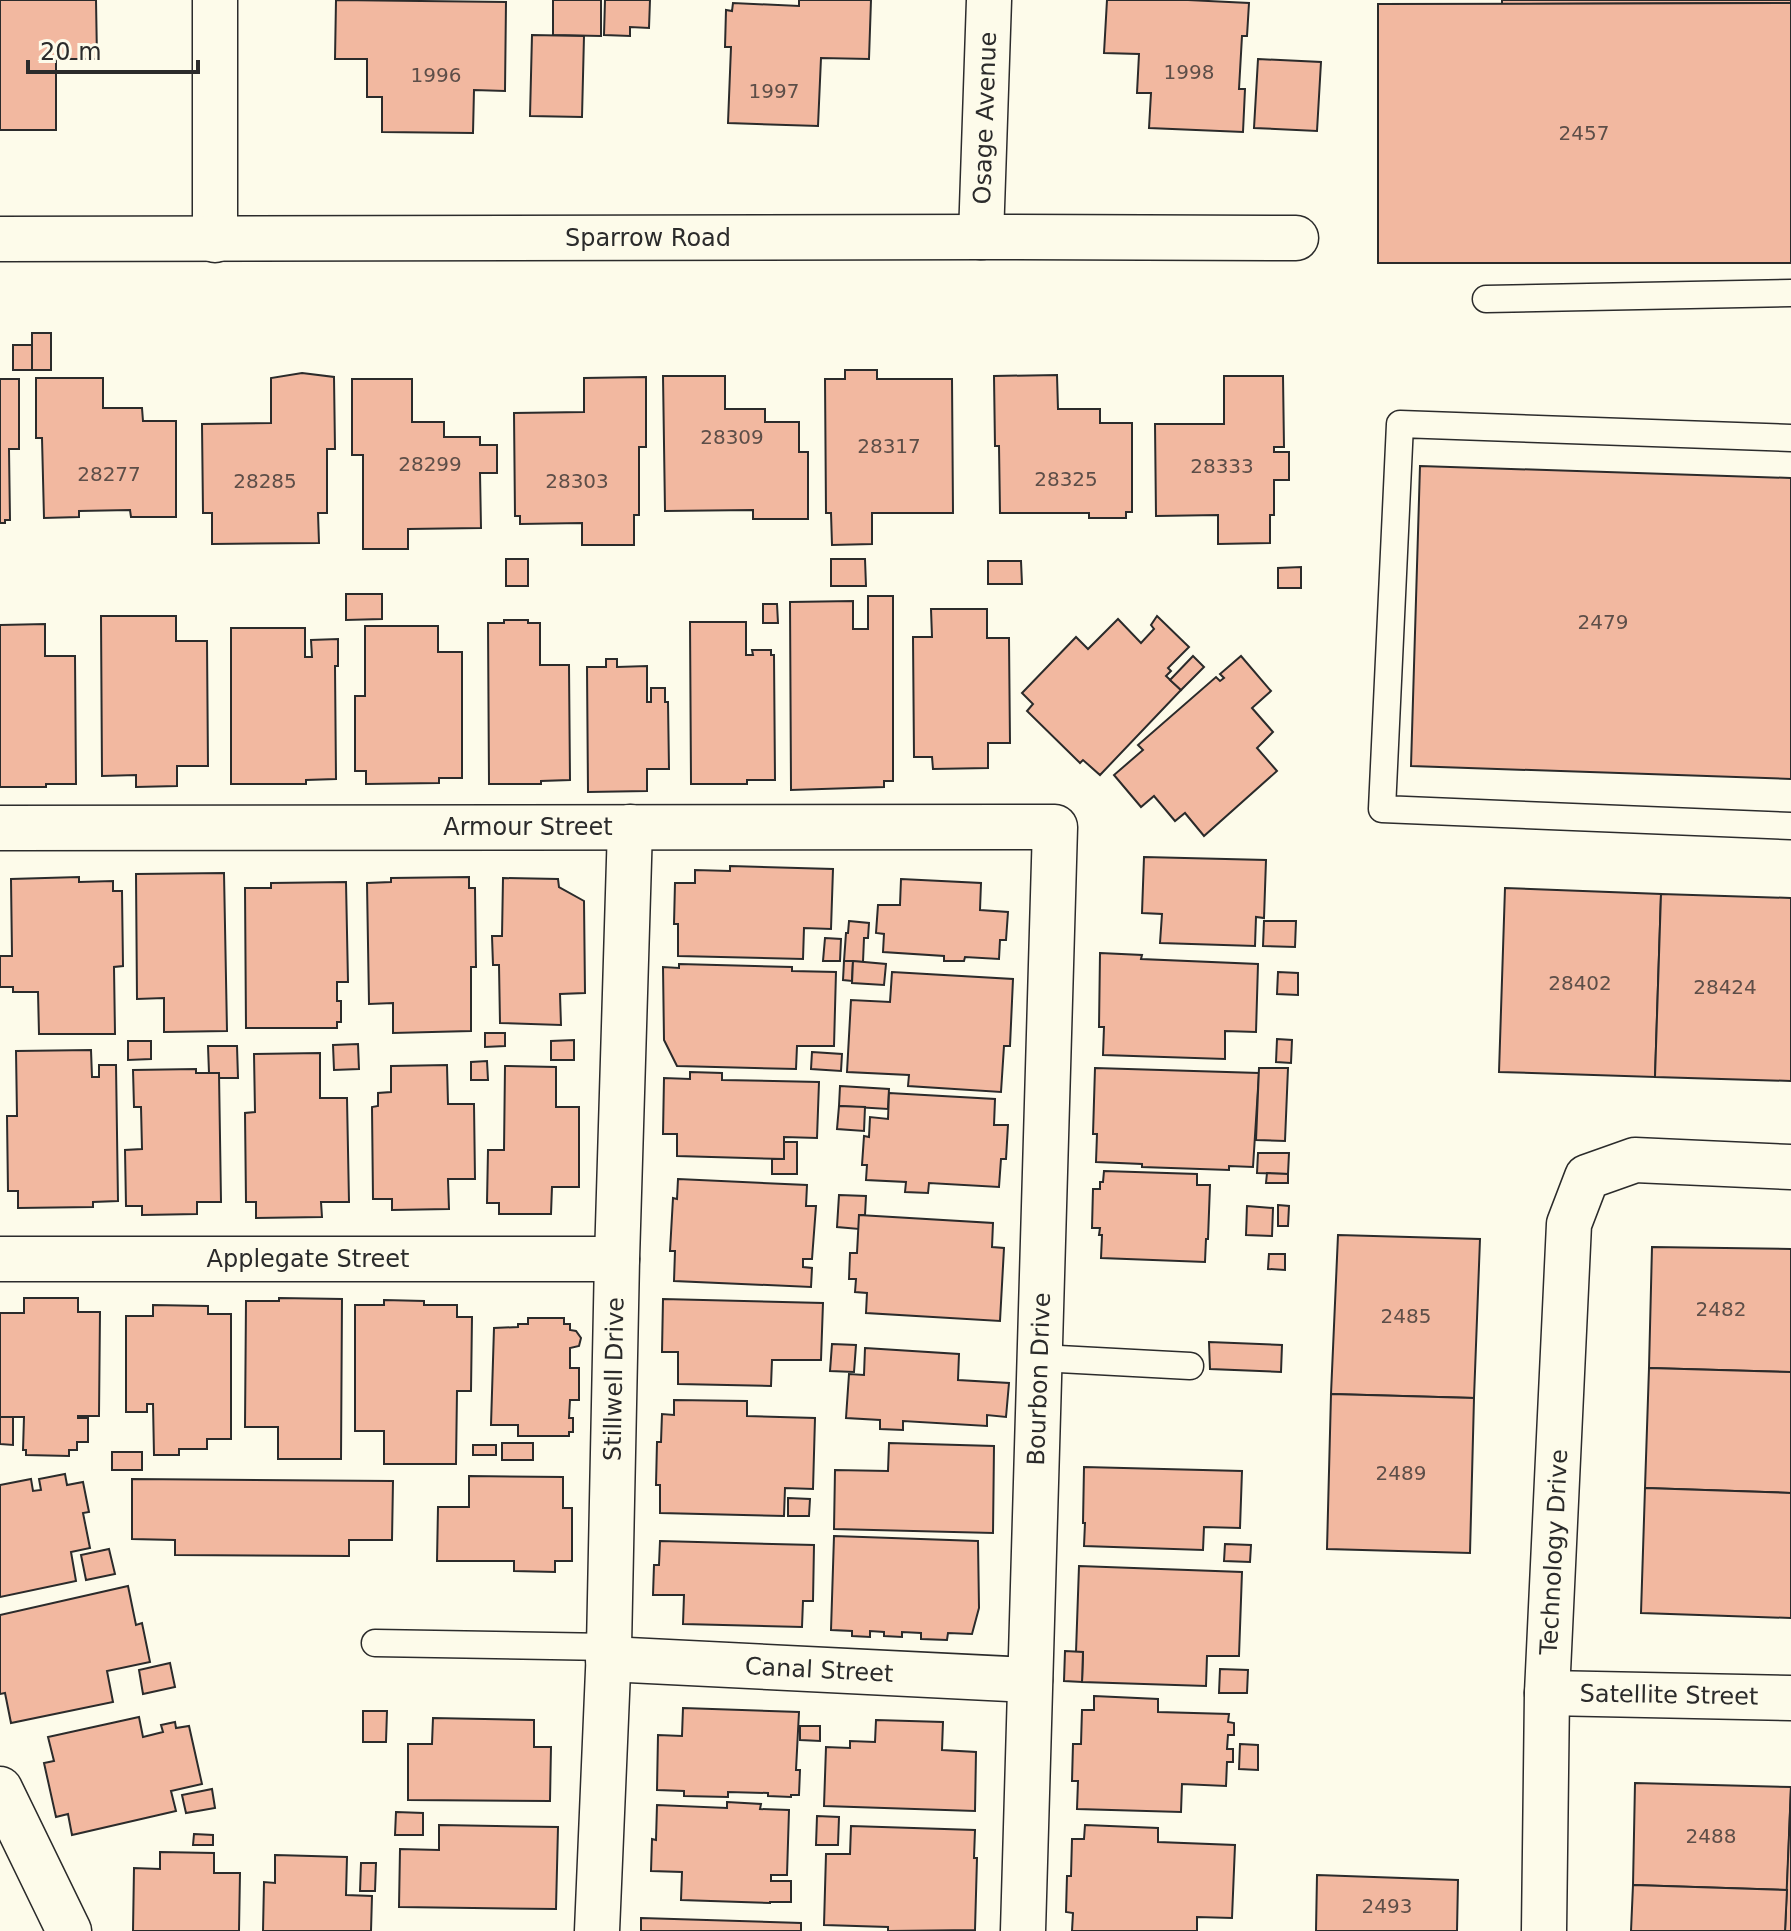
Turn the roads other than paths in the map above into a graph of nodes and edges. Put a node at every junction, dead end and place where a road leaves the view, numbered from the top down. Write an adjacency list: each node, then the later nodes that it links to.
1 (215, 0): 6 (street)
2 (989, 0): 3 (street, Osage Avenue)
3 (981, 237): 4 (street, Sparrow Road); 6 (street, Sparrow Road)
4 (1296, 238)
5 (0, 239): 6 (street, Sparrow Road)
6 (215, 240)
7 (1791, 293): 8 (lane)
8 (1486, 299)
9 (1791, 438): 10 (lane)
10 (1791, 826)
11 (630, 827): 12 (street, Armour Street); 13 (street, Armour Street); 16 (street, Stillwell Drive)
12 (1055, 827): 17 (street, Bourbon Drive)
13 (0, 828)
14 (1791, 1167): 22 (street, Technology Drive)
15 (0, 1259): 16 (street, Applegate Street)
16 (617, 1259): 20 (street, Stillwell Drive)
17 (1040, 1358): 18 (lane); 21 (street, Bourbon Drive)
18 (1190, 1366)
19 (375, 1643): 20 (lane)
20 (609, 1653): 21 (street, Canal Street); 26 (street, Stillwell Drive)
21 (1030, 1680): 27 (street, Bourbon Drive)
22 (1547, 1693): 23 (street, Satellite Street); 28 (street, Technology Drive)
23 (1791, 1698)
24 (0, 1789): 25 (street)
25 (69, 1931)
26 (597, 1931)
27 (1023, 1931)
28 (1544, 1931)

